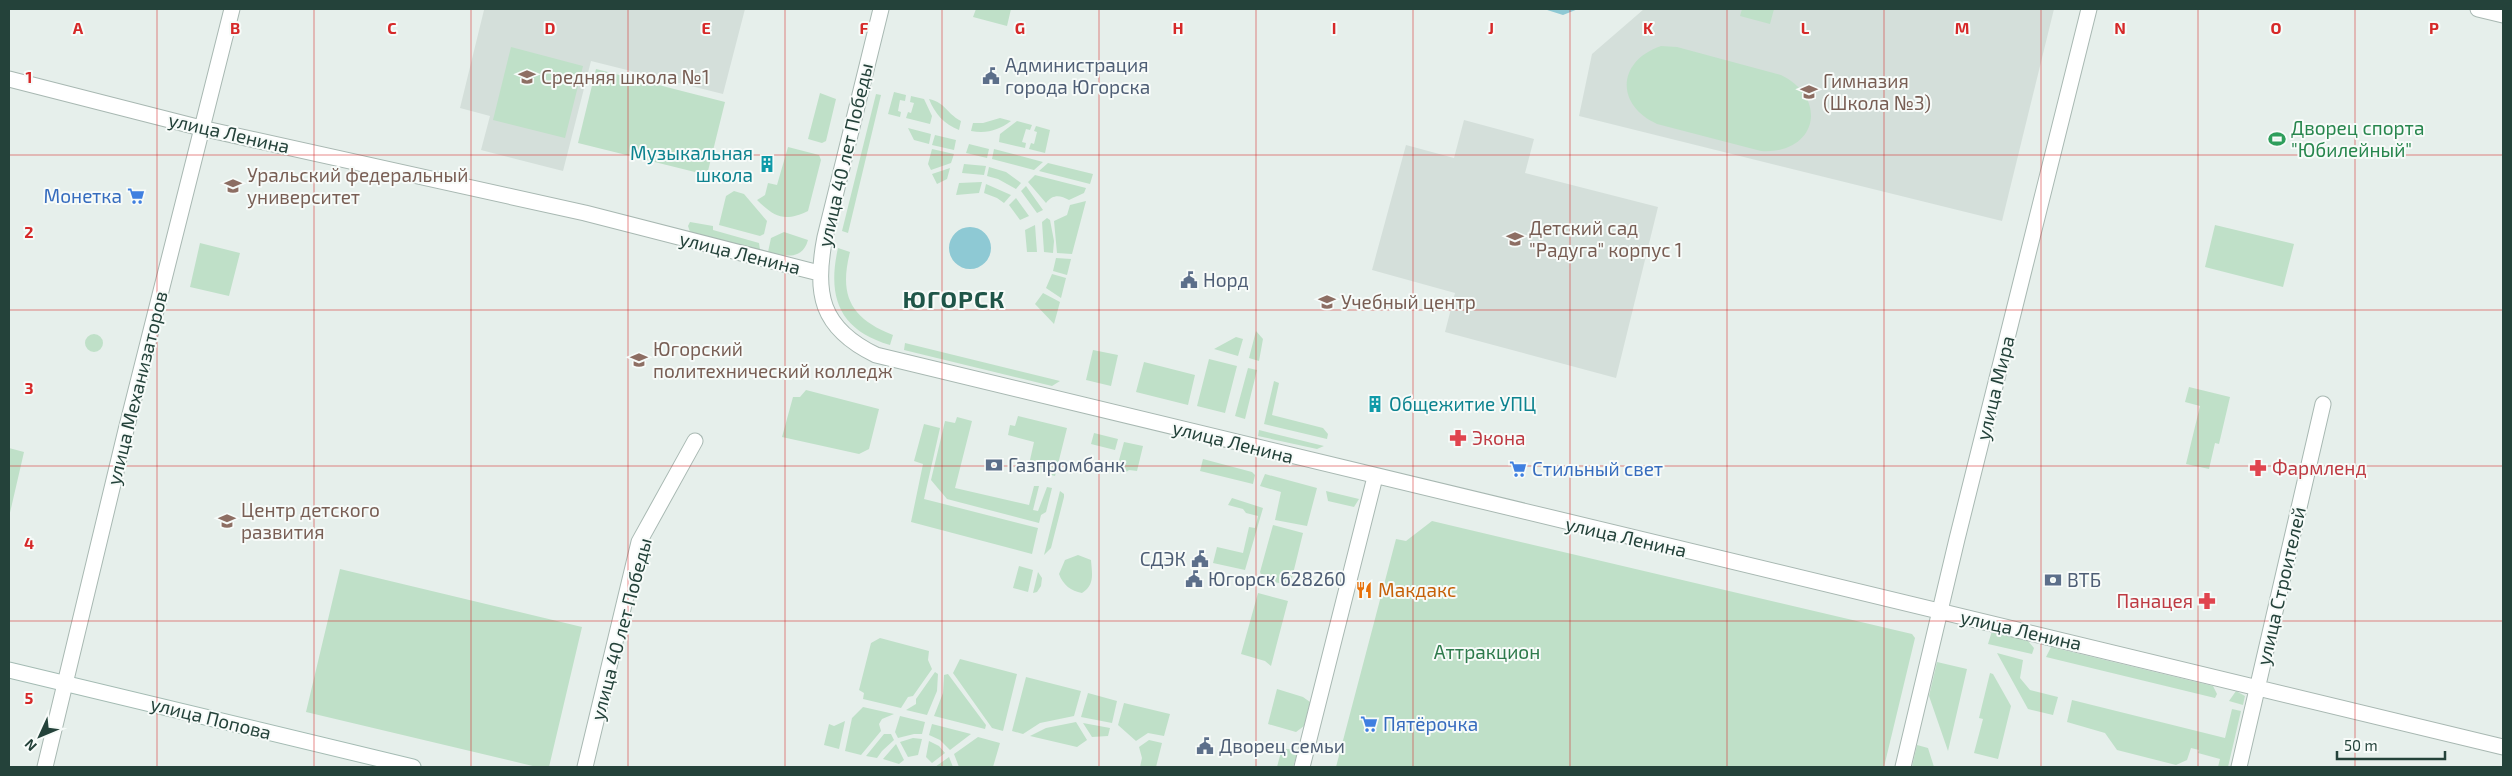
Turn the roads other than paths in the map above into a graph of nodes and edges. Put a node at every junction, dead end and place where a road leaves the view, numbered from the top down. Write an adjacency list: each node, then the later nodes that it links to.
1 (232, 9): 7 (street, улица Механизаторов)
2 (881, 9): 8 (street, улица 40 лет Победы)
3 (2089, 9): 12 (street, улица Мира)
4 (2478, 9): 5 (street)
5 (2503, 15)
6 (9, 79): 7 (street, улица Ленина)
7 (202, 128): 8 (street, улица Ленина); 14 (street, улица Механизаторов)
8 (819, 273): 11 (street, улица Ленина)
9 (2323, 404): 15 (street, улица Строителей)
10 (695, 441): 19 (street, улица 40 лет Победы)
11 (1375, 477): 12 (street, улица Ленина); 20 (street)
12 (1940, 610): 15 (street, улица Ленина); 21 (street, улица Мира)
13 (9, 670): 14 (street, улица Попова)
14 (64, 683): 17 (street, улица Механизаторов); 18 (street, улица Попова)
15 (2258, 687): 16 (street, улица Ленина); 22 (street, улица Строителей)
16 (2503, 747)
17 (45, 767)
18 (412, 767)
19 (585, 767)
20 (1302, 767)
21 (1903, 767)
22 (2239, 767)

